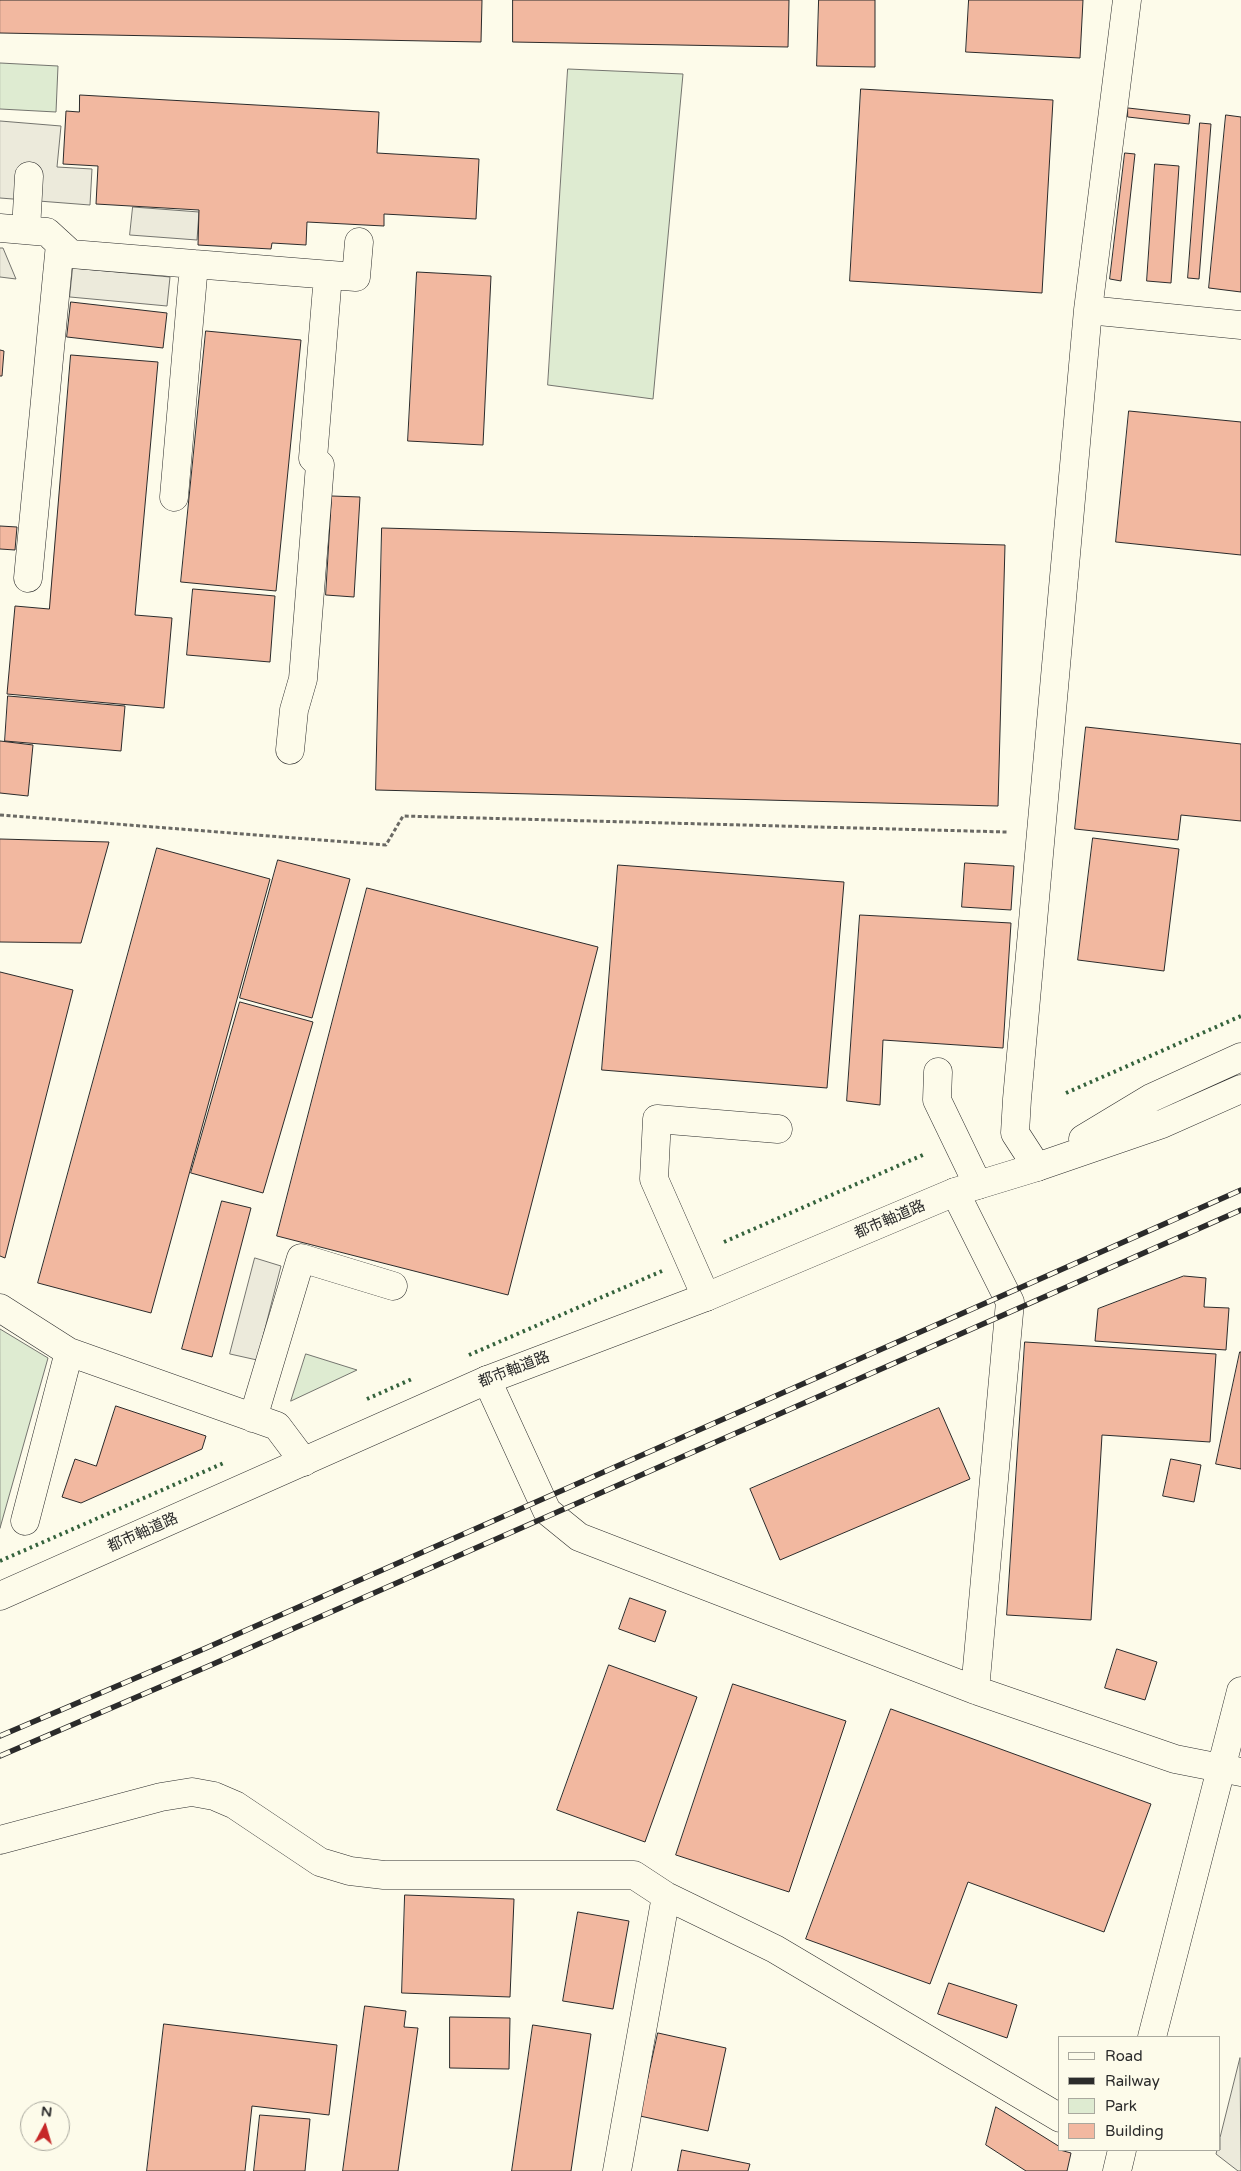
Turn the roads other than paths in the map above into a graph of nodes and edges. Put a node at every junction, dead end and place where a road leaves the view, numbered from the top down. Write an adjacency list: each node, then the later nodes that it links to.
1 (1127, 0): 8 (street)
2 (29, 176): 3 (street)
3 (13, 229): 5 (street)
4 (359, 242): 7 (street)
5 (60, 244): 6 (street); 11 (street)
6 (194, 264): 7 (street); 10 (street)
7 (328, 275): 12 (street)
8 (1088, 310): 9 (street); 17 (street)
9 (1241, 325)
10 (174, 496)
11 (28, 578)
12 (290, 750)
13 (1241, 1057): 17 (street, 都市軸道路)
14 (938, 1072): 18 (street)
15 (1241, 1089): 17 (street, 都市軸道路)
16 (778, 1129): 20 (street)
17 (1036, 1167): 18 (street, 都市軸道路)
18 (967, 1189): 20 (street, 都市軸道路); 28 (street)
19 (393, 1286): 24 (street)
20 (706, 1297): 23 (street, 都市軸道路)
21 (0, 1308): 22 (street)
22 (69, 1352): 24 (street); 26 (street)
23 (487, 1380): 25 (street, 都市軸道路); 28 (street)
24 (253, 1418): 25 (street)
25 (304, 1462): 27 (street, 都市軸道路)
26 (25, 1521)
27 (0, 1596)
28 (976, 1690): 30 (street)
29 (1241, 1691): 30 (street)
30 (1230, 1770): 33 (street)
31 (0, 1840): 32 (street)
32 (666, 1896): 34 (street); 36 (street)
33 (1152, 2036)
34 (1058, 2117)
35 (1122, 2151): 37 (street)
36 (617, 2171)
37 (1118, 2171)

